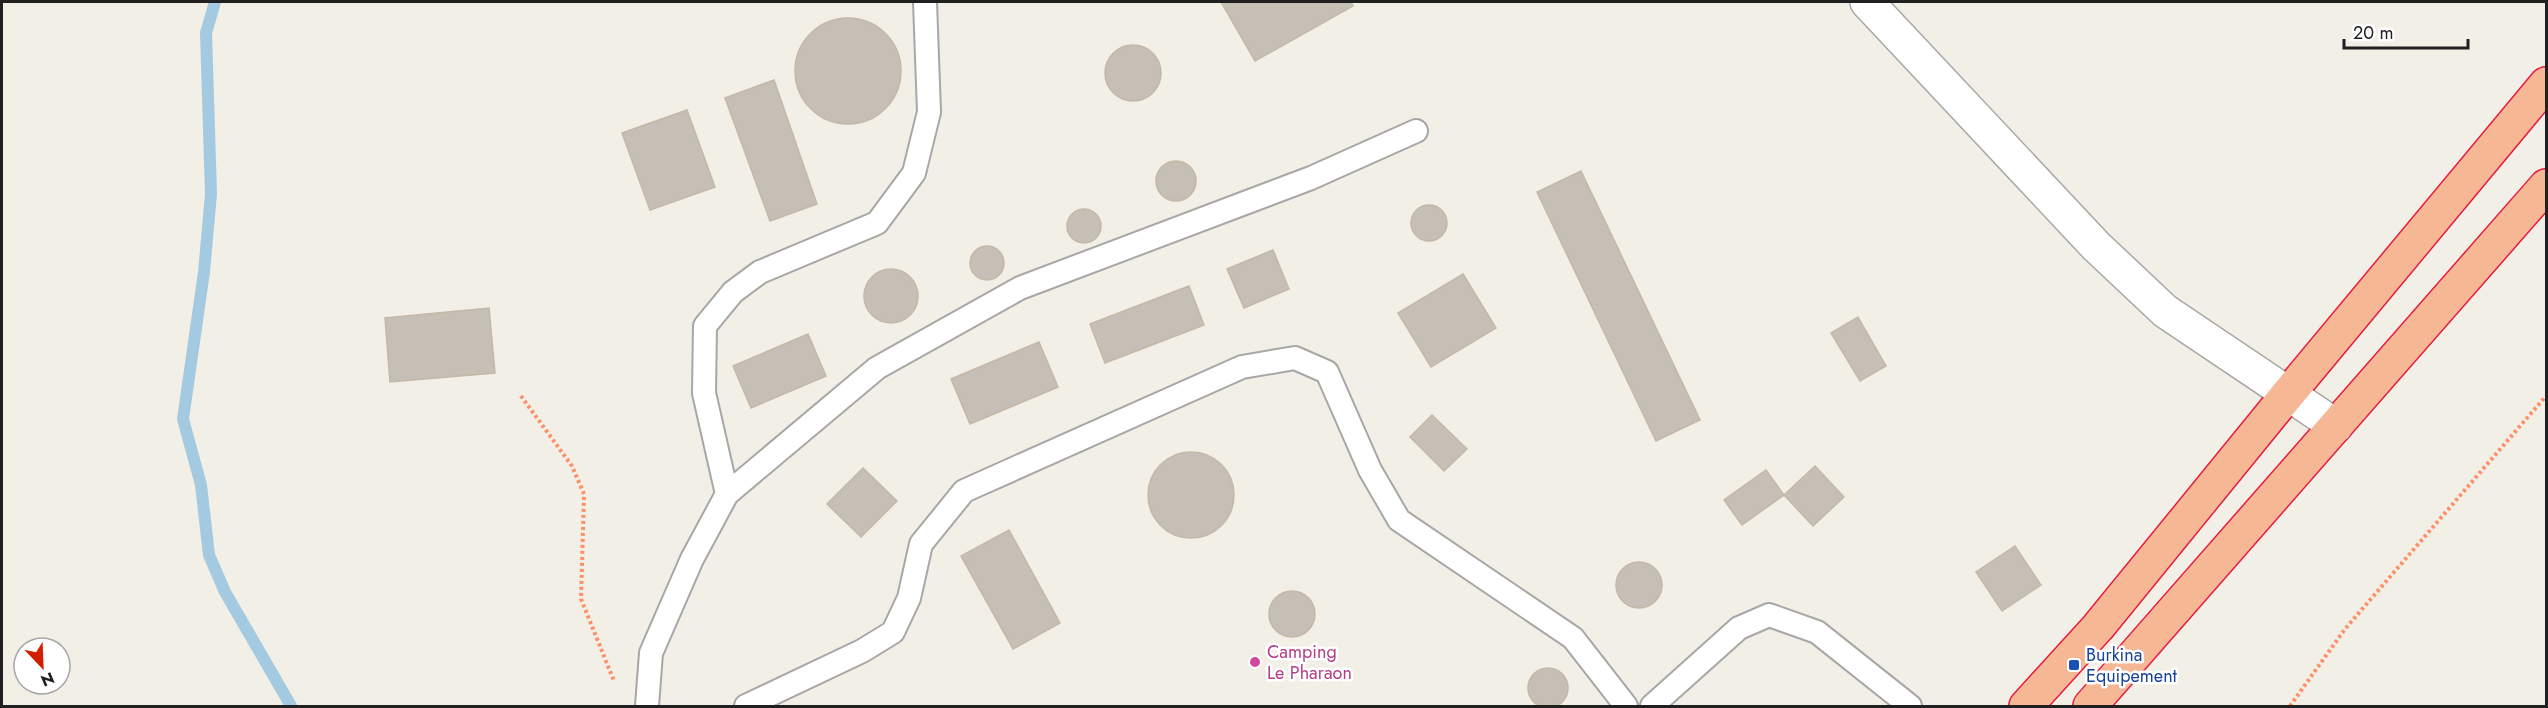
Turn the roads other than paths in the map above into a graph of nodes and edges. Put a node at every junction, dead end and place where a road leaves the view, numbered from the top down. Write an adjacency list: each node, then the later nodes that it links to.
1 (925, 2): 8 (lane)
2 (1867, 2): 6 (street)
3 (2547, 84): 6 (highway)
4 (1416, 131): 8 (lane)
5 (2547, 186): 7 (highway)
6 (2288, 394): 7 (street); 14 (highway)
7 (2336, 426): 15 (highway)
8 (727, 494): 9 (lane)
9 (647, 706)
10 (746, 706): 11 (lane)
11 (1626, 706)
12 (1652, 706): 13 (lane)
13 (1910, 706)
14 (2026, 706)
15 (2090, 706)

